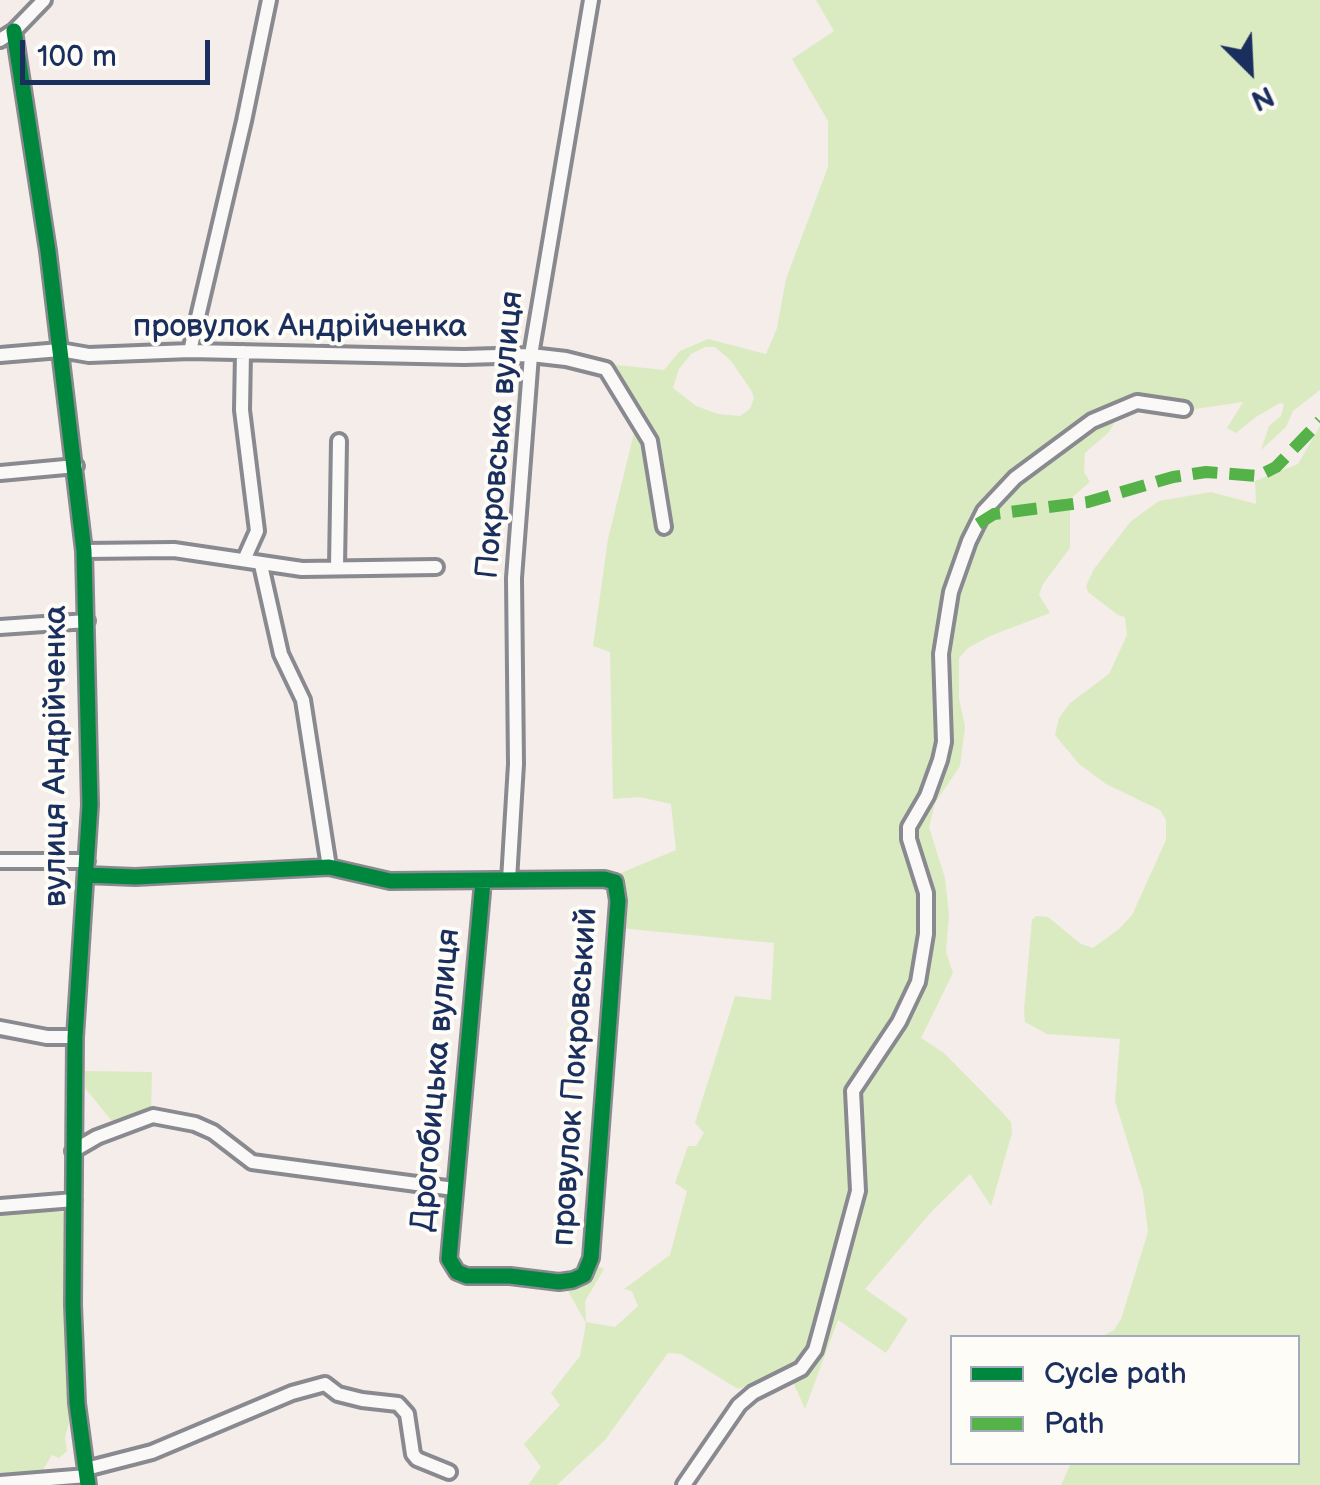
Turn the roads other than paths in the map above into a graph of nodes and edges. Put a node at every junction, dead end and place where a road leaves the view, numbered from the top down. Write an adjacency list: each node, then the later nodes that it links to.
1 (44, 0): 4 (street)
2 (268, 0): 7 (street)
3 (591, 0): 10 (street, Покровська вулиця)
4 (14, 32): 5 (street); 6 (street, вулиця Андрійченка)
5 (0, 40)
6 (60, 350): 7 (street, провулок Андрійченка); 9 (street, провулок Андрійченка); 13 (street, вулиця Андрійченка)
7 (190, 352): 8 (street, провулок Андрійченка)
8 (242, 352): 10 (street, провулок Андрійченка); 17 (street)
9 (0, 354)
10 (532, 356): 15 (street, провулок Андрійченка); 26 (street, Покровська вулиця)
11 (1184, 408): 38 (street)
12 (340, 441): 19 (street)
13 (76, 466): 14 (street); 16 (street, вулиця Андрійченка)
14 (0, 474)
15 (664, 527)
16 (84, 550): 17 (street); 21 (street, вулиця Андрійченка)
17 (244, 560): 18 (street)
18 (262, 564): 19 (street); 24 (street)
19 (337, 567): 20 (street)
20 (436, 567)
21 (86, 621): 22 (street); 25 (street, вулиця Андрійченка)
22 (0, 627)
23 (0, 861): 25 (street)
24 (330, 867): 25 (street); 27 (street)
25 (87, 868): 29 (street, вулиця Андрійченка)
26 (508, 880): 27 (street); 34 (street, провулок Покровський)
27 (482, 881): 31 (street, Дрогобицька вулиця)
28 (0, 1028): 29 (street)
29 (74, 1038): 30 (street, вулиця Андрійченка)
30 (73, 1151): 31 (street); 32 (street, вулиця Андрійченка)
31 (454, 1189): 34 (street, Дрогобицька вулиця)
32 (74, 1200): 33 (street); 36 (street, вулиця Андрійченка)
33 (0, 1206)
34 (584, 1276)
35 (450, 1472): 36 (street)
36 (87, 1476): 37 (street)
37 (1, 1484)
38 (684, 1485)

